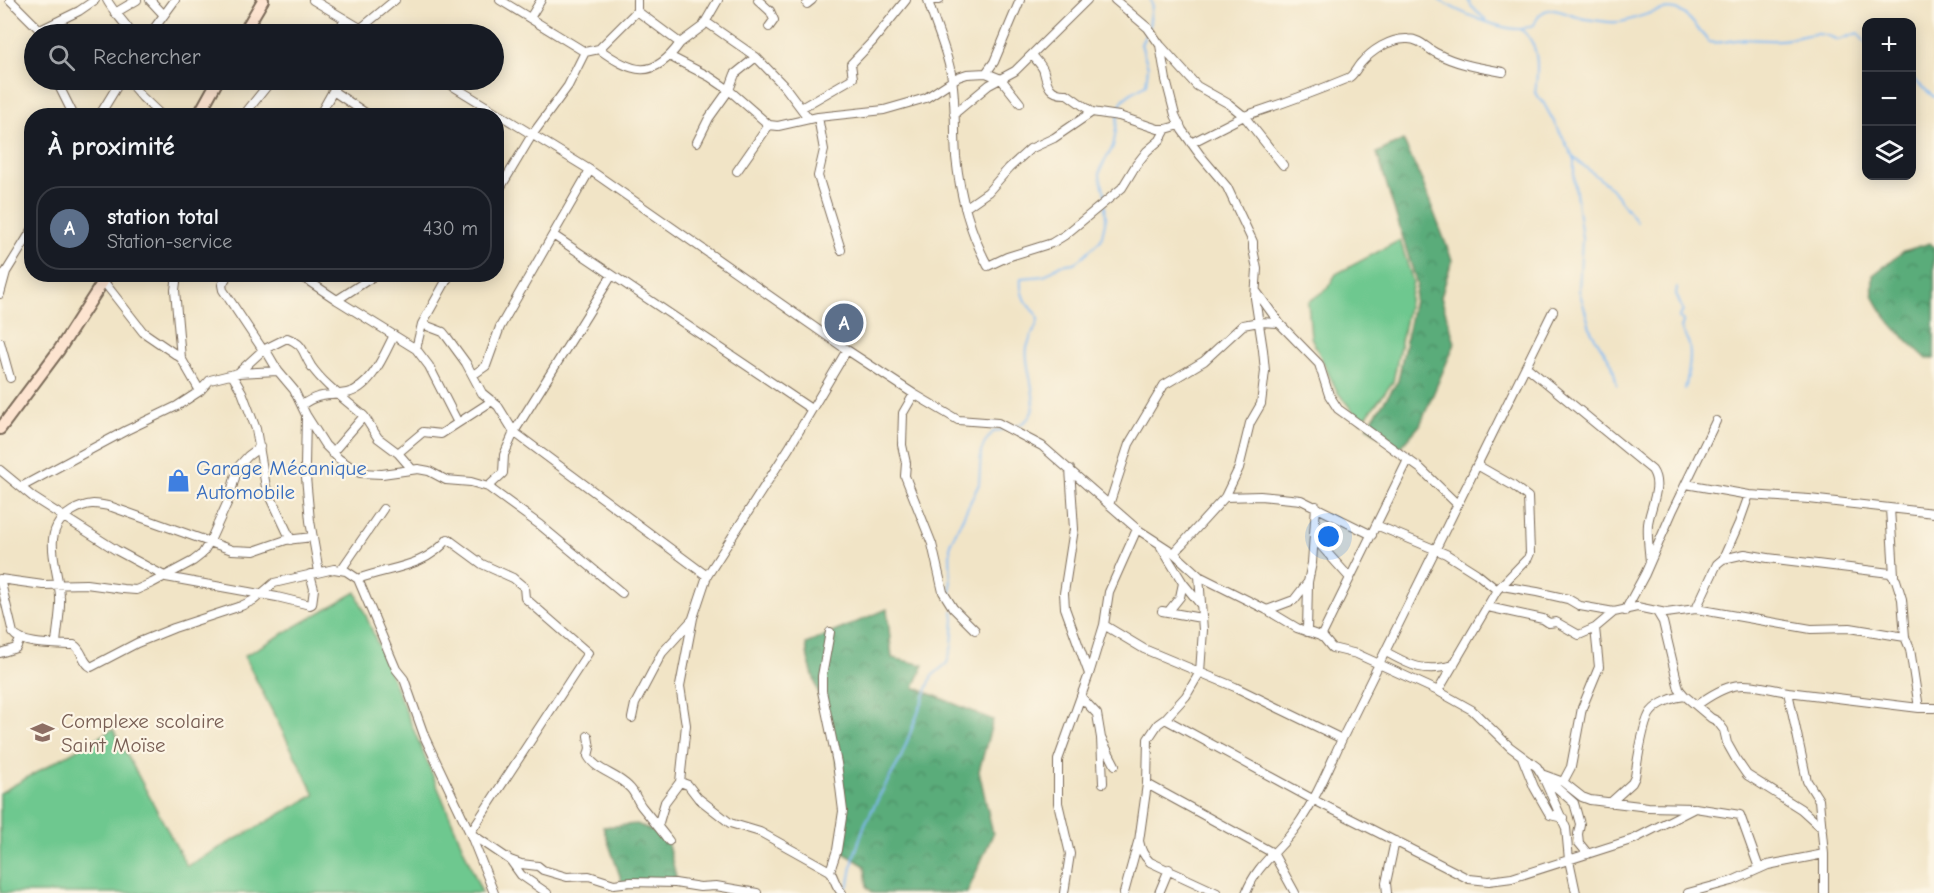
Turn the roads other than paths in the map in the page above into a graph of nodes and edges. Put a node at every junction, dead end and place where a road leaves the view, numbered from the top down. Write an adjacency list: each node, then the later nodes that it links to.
1 (10, 0): 28 (street)
2 (95, 0): 29 (street)
3 (107, 0): 23 (street)
4 (137, 0): 23 (street)
5 (150, 0): 24 (street)
6 (263, 0): 32 (street)
7 (313, 0): 25 (street)
8 (395, 0): 35 (street)
9 (500, 0): 26 (street)
10 (541, 0): 26 (street)
11 (637, 0): 22 (street)
12 (718, 0): 27 (street)
13 (758, 0): 36 (street)
14 (906, 0): 65 (street)
15 (928, 0): 47 (street)
16 (934, 0): 17 (street)
17 (939, 0)
18 (1020, 0): 45 (street)
19 (1087, 0): 41 (street)
20 (1115, 0): 38 (street)
21 (171, 2): 24 (street)
22 (637, 11): 37 (street); 39 (street)
23 (115, 14): 30 (street)
24 (164, 15): 31 (street)
25 (343, 18): 33 (street); 34 (street)
26 (530, 18): 40 (street)
27 (706, 22): 37 (street); 43 (street)
28 (33, 24)
29 (55, 24)
30 (126, 24)
31 (157, 24)
32 (249, 24)
33 (343, 24)
34 (352, 24)
35 (366, 24)
36 (769, 27)
37 (680, 43): 42 (street)
38 (1160, 45): 68 (street); 72 (street)
39 (598, 49): 40 (street); 42 (street)
40 (585, 52): 75 (street)
41 (1032, 55): 46 (street); 66 (street)
42 (670, 57): 54 (street)
43 (756, 57): 54 (street); 65 (street)
44 (1503, 72): 68 (street)
45 (986, 73): 46 (street); 47 (street)
46 (1001, 79): 56 (street); 67 (street)
47 (953, 81): 67 (street); 69 (street)
48 (61, 90): 57 (street)
49 (115, 90): 58 (street)
50 (136, 90): 59 (street)
51 (212, 90): 60 (street)
52 (264, 90): 61 (street)
53 (458, 90): 64 (street)
54 (729, 90): 73 (street); 76 (street)
55 (333, 91): 62 (street); 63 (street)
56 (1020, 103)
57 (70, 108)
58 (104, 108)
59 (154, 108)
60 (202, 108)
61 (249, 108)
62 (323, 108)
63 (358, 108)
64 (488, 108)
65 (801, 108): 71 (street)
66 (1092, 112): 74 (street); 82 (street)
67 (954, 114): 82 (street)
68 (1244, 116): 77 (street); 78 (street)
69 (818, 117): 71 (street); 85 (street)
70 (504, 118): 75 (street)
71 (809, 119): 73 (street)
72 (1180, 125): 74 (street); 77 (street)
73 (769, 126): 80 (street)
74 (1166, 129): 82 (street)
75 (532, 135): 79 (street); 81 (street)
76 (696, 142)
77 (1191, 143): 95 (street)
78 (1282, 165)
79 (590, 170): 83 (street); 106 (street)
80 (737, 171)
81 (504, 183)
82 (965, 208)
83 (553, 235): 87 (street); 111 (street)
84 (24, 242): 86 (street)
85 (841, 249)
86 (3, 275): 96 (street)
87 (612, 275): 118 (street); 124 (street)
88 (103, 282): 123 (street)
89 (109, 282): 107 (street)
90 (176, 282): 107 (street)
91 (224, 282): 105 (street)
92 (310, 282): 97 (street)
93 (365, 282): 97 (street)
94 (446, 282): 101 (street)
95 (1255, 290): 99 (street); 100 (street)
96 (0, 294)
97 (337, 300): 102 (street)
98 (1553, 311): 108 (street)
99 (1259, 322): 100 (street); 137 (street); 139 (street)
100 (1279, 323): 128 (street)
101 (422, 324): 104 (street); 111 (street)
102 (394, 335): 104 (street); 114 (street)
103 (0, 342): 112 (street)
104 (416, 349): 122 (street)
105 (263, 350): 109 (street); 110 (street); 114 (street)
106 (847, 350): 115 (street); 118 (street)
107 (181, 358): 113 (street)
108 (1527, 367): 129 (street); 156 (street)
109 (278, 371): 110 (street); 117 (street)
110 (235, 374): 113 (street); 125 (street)
111 (473, 375): 116 (street)
112 (10, 378)
113 (200, 391): 134 (street)
114 (339, 394): 117 (street); 120 (street)
115 (914, 394): 131 (street); 185 (street)
116 (492, 401): 122 (street); 124 (street)
117 (302, 405): 119 (street)
118 (811, 409): 162 (street)
119 (306, 415): 126 (street); 148 (street)
120 (364, 416): 126 (street); 127 (street)
121 (1716, 421): 133 (street)
122 (458, 423): 127 (street)
123 (0, 429)
124 (514, 432): 135 (street); 162 (street)
125 (260, 447): 150 (street); 151 (street)
126 (333, 453): 130 (street)
127 (398, 453): 130 (street)
128 (1408, 460): 138 (street); 145 (street)
129 (1477, 465): 138 (street); 169 (street)
130 (411, 468): 135 (street)
131 (1070, 469): 139 (street); 198 (street)
132 (0, 470): 134 (street)
133 (1686, 484): 136 (street); 156 (street)
134 (21, 487): 144 (street)
135 (488, 488): 170 (street)
136 (1749, 495): 141 (street); 155 (street)
137 (1225, 497): 140 (street); 154 (street)
138 (1457, 504): 153 (street)
139 (1109, 505): 146 (street)
140 (1316, 506): 147 (street); 149 (street)
141 (1890, 508): 143 (street); 160 (street)
142 (382, 509): 157 (street)
143 (1934, 513)
144 (64, 516): 151 (street); 161 (street); 168 (street)
145 (1376, 525): 147 (street); 153 (street)
146 (1137, 529): 152 (street); 182 (street)
147 (1372, 535): 164 (street)
148 (313, 537): 150 (street); 158 (street)
149 (1314, 538): 164 (street); 166 (street)
150 (291, 540): 151 (street)
151 (210, 541): 161 (street)
152 (1159, 543): 154 (street); 167 (street)
153 (1436, 549): 169 (street); 192 (street)
154 (1174, 554): 163 (street)
155 (1723, 559): 160 (street); 174 (street)
156 (1650, 562): 176 (street)
157 (340, 570): 158 (street); 165 (street)
158 (320, 572): 159 (street)
159 (310, 574): 171 (street); 171 (street)
160 (1894, 575): 189 (street)
161 (166, 576): 168 (street); 171 (street)
162 (707, 576): 180 (street)
163 (1199, 576): 172 (street); 175 (street)
164 (1350, 578): 188 (street)
165 (358, 579): 225 (street); 225 (street)
166 (1308, 582): 175 (street); 179 (street)
167 (1183, 583): 172 (street); 181 (street)
168 (57, 585): 190 (street); 191 (street)
169 (1500, 588): 173 (street); 177 (street)
170 (622, 592)
171 (262, 594): 191 (street)
172 (1201, 605): 181 (street)
173 (1488, 607): 184 (street); 195 (street)
174 (1696, 609): 178 (street); 189 (street)
175 (1268, 610): 183 (street)
176 (1625, 611): 177 (street); 178 (street)
177 (1614, 612): 184 (street)
178 (1657, 612): 202 (street)
179 (1309, 616): 183 (street); 187 (street)
180 (693, 618): 207 (street); 215 (street)
181 (1202, 618): 197 (street)
182 (1104, 625): 197 (street); 198 (street)
183 (1297, 628): 187 (street)
184 (1595, 628): 216 (street)
185 (975, 630)
186 (830, 632): 236 (street)
187 (1307, 632): 188 (street)
188 (1321, 637): 194 (street)
189 (1905, 637): 205 (street)
190 (20, 640): 191 (street); 193 (street)
191 (56, 644)
192 (1386, 652): 194 (street); 196 (street)
193 (0, 653)
194 (1379, 664): 199 (street); 211 (street)
195 (1454, 664): 196 (street); 200 (street)
196 (1412, 666): 199 (street)
197 (1200, 672): 208 (street); 211 (street)
198 (1089, 674): 203 (street)
199 (1407, 677): 200 (street)
200 (1438, 691): 212 (street)
201 (1788, 692): 204 (street); 205 (street); 224 (street)
202 (1685, 696): 204 (street); 220 (street)
203 (1081, 697): 210 (street); 241 (street)
204 (1697, 705): 224 (street)
205 (1919, 708): 206 (street)
206 (1934, 708)
207 (632, 718)
208 (1165, 719): 218 (street); 219 (street)
209 (588, 736): 223 (street)
210 (1101, 738): 213 (street); 217 (street)
211 (1342, 739): 219 (street)
212 (1522, 757): 214 (street); 222 (street)
213 (1115, 765)
214 (1542, 775): 216 (street); 222 (street); 230 (street)
215 (680, 782): 223 (street); 236 (street)
216 (1563, 782): 220 (street)
217 (1103, 783)
218 (1147, 784): 227 (street); 229 (street)
219 (1314, 800): 228 (street); 229 (street)
220 (1610, 803): 221 (street)
221 (1695, 808): 230 (street); 234 (street)
222 (1563, 818): 233 (street)
223 (658, 826): 226 (street)
224 (1822, 828): 231 (street)
225 (470, 833): 232 (street); 237 (street)
226 (669, 841)
227 (1139, 841): 235 (street); 242 (street)
228 (1395, 841): 233 (street); 247 (street)
229 (1273, 853): 245 (street); 246 (street)
230 (1588, 854): 233 (street)
231 (1824, 854): 234 (street); 250 (street)
232 (510, 860): 238 (street); 239 (street)
233 (1569, 860): 248 (street)
234 (1758, 868): 249 (street)
235 (1169, 870): 243 (street); 244 (street)
236 (830, 871): 240 (street)
237 (494, 893)
238 (547, 893)
239 (758, 893)
240 (842, 893)
241 (1064, 893)
242 (1124, 893)
243 (1160, 893)
244 (1217, 893)
245 (1246, 893)
246 (1295, 893)
247 (1387, 893)
248 (1576, 893)
249 (1688, 893)
250 (1824, 893)

